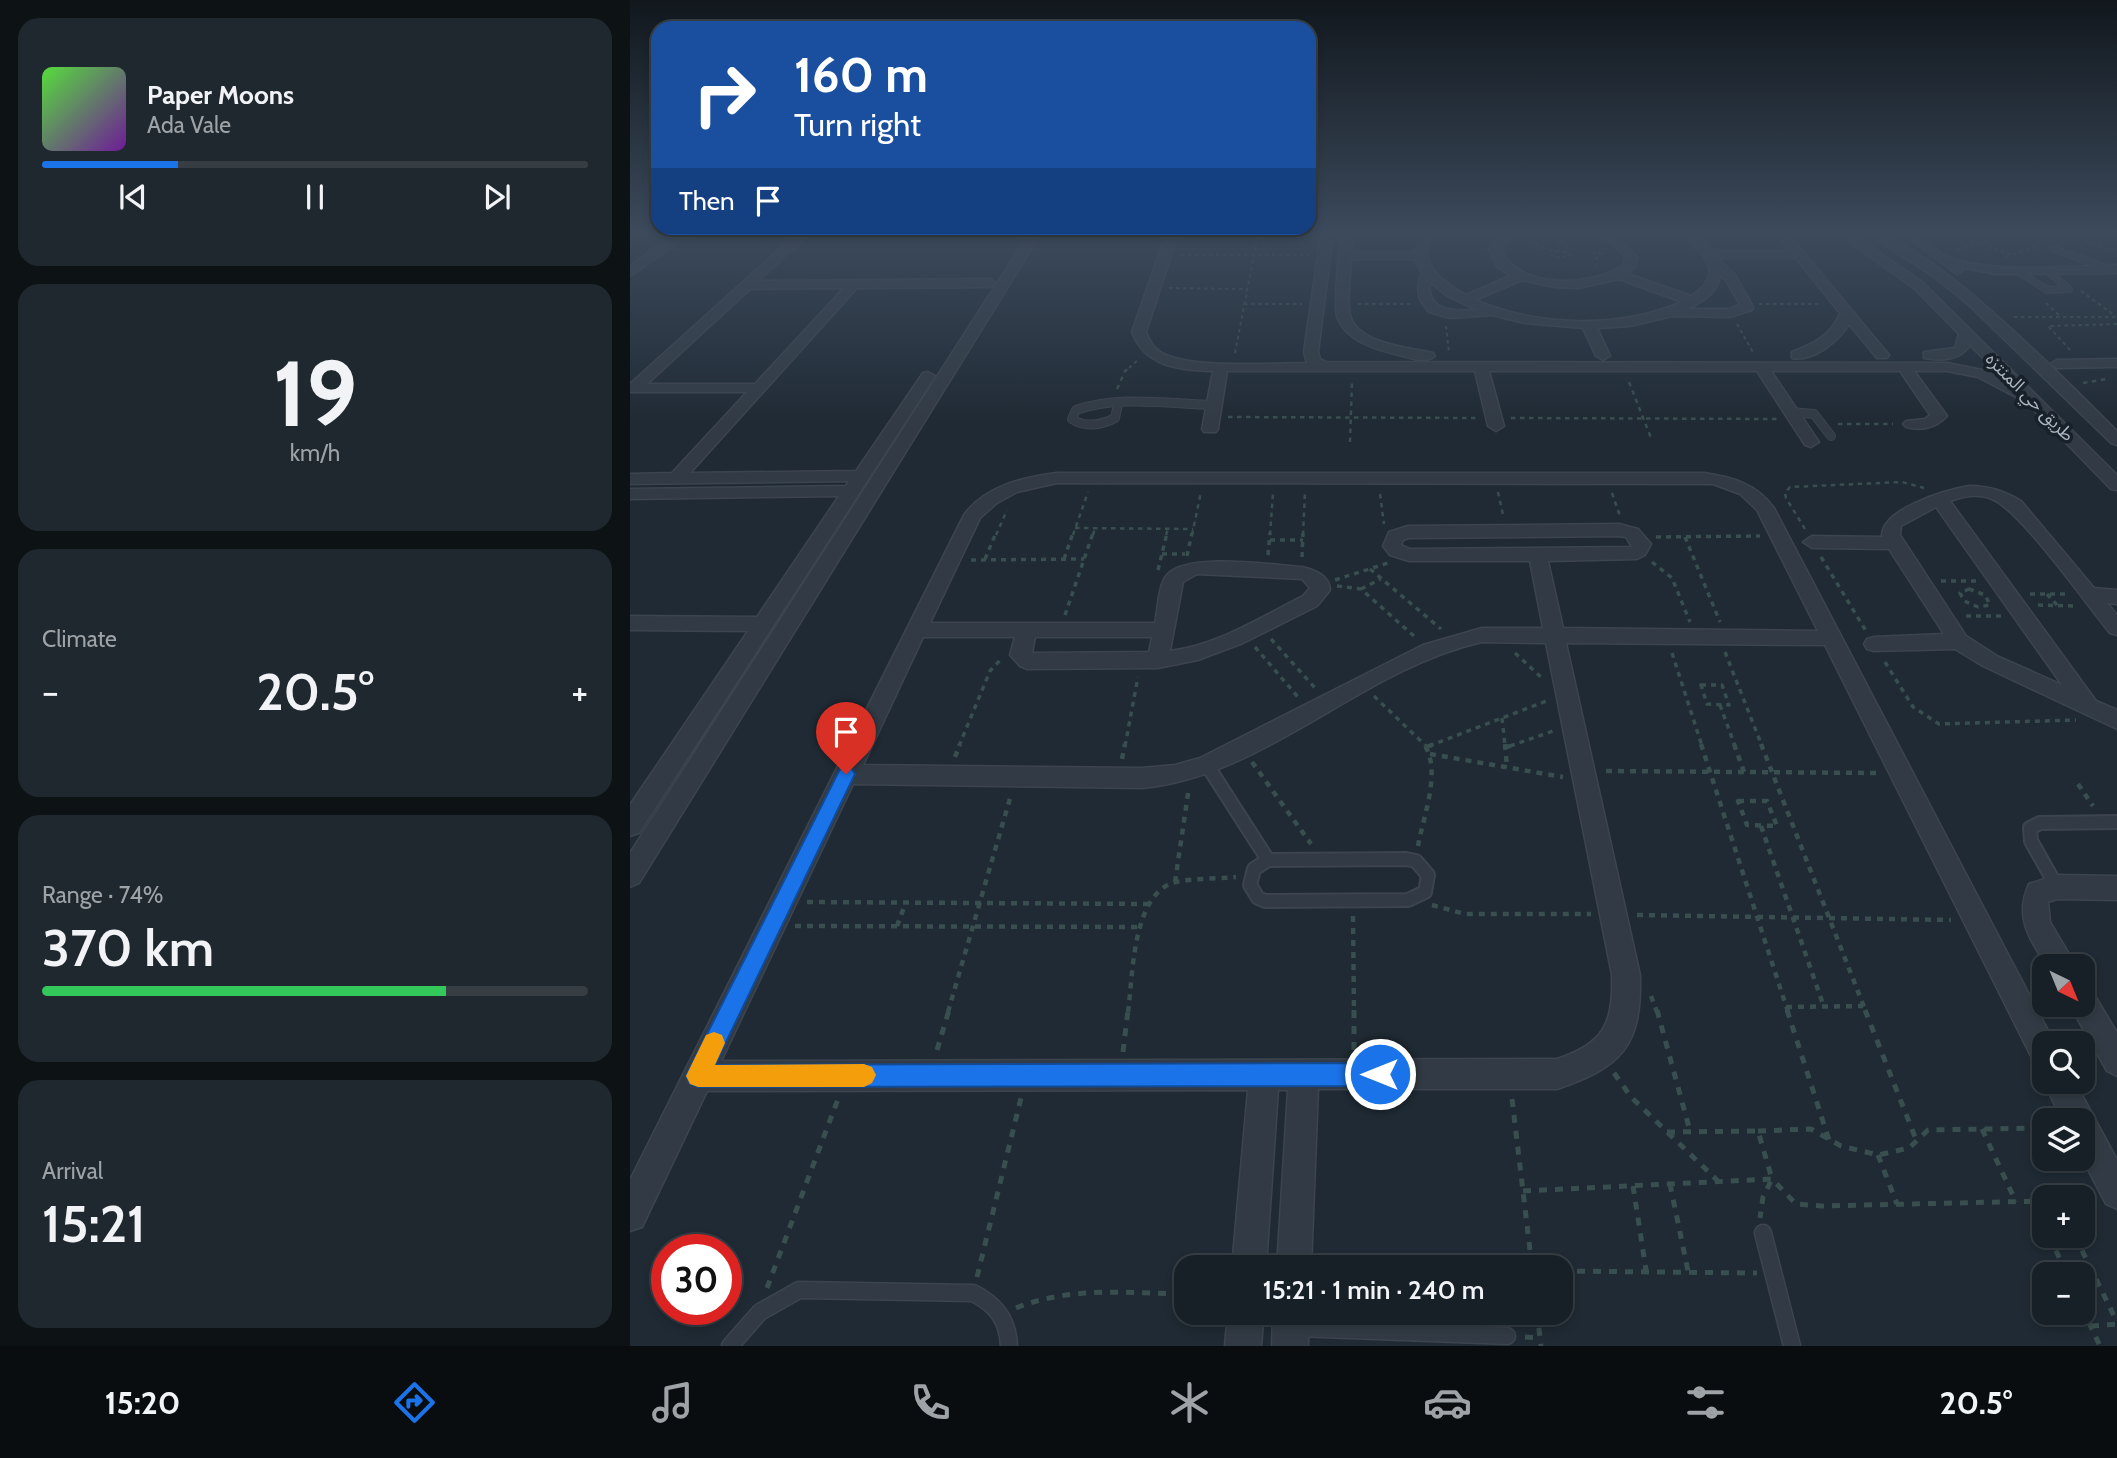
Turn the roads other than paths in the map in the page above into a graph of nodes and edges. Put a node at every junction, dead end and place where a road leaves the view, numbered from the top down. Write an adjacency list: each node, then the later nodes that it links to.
1 (733, 297): 48 (street)
2 (842, 297): 49 (street)
3 (981, 297): 61 (street)
4 (994, 297): 91 (street)
5 (1149, 297): 43 (street)
6 (1319, 297): 21 (street)
7 (1343, 297): 22 (street)
8 (1425, 297): 25 (street)
9 (1460, 297): 18 (street)
10 (1472, 297): 18 (street)
11 (1680, 297): 19 (street)
12 (1699, 297): 19 (street)
13 (1743, 297): 26 (street)
14 (1834, 297): 20 (street)
15 (1929, 297): 23 (street, طريق حي المنتزه)
16 (1971, 297): 24 (street, طريق حي المنتزه)
17 (1983, 297): 27 (street)
18 (1465, 300): 25 (street)
19 (1694, 302): 26 (street)
20 (1843, 308): 32 (street); 33 (street)
21 (1317, 309): 22 (street); 31 (street)
22 (1343, 310): 36 (street)
23 (1942, 310): 24 (street); 29 (street, طريق حي المنتزه)
24 (1978, 310): 30 (street, طريق حي المنتزه)
25 (1502, 313): 28 (street)
26 (1669, 313): 28 (street)
27 (2007, 317)
28 (1588, 324): 35 (street)
29 (1965, 332): 34 (street); 50 (street, طريق حي المنتزه)
30 (2010, 337): 42 (street); 59 (street, طريق حي المنتزه)
31 (1311, 352): 44 (street); 45 (street)
32 (1797, 355): 33 (street); 39 (street)
33 (1882, 355): 40 (street)
34 (1952, 355): 40 (street); 47 (street)
35 (1602, 356): 37 (street); 38 (street)
36 (1431, 361): 37 (street); 45 (street); 46 (street)
37 (1550, 361): 38 (street); 46 (street)
38 (1700, 361): 39 (street)
39 (1758, 361): 40 (street); 53 (street)
40 (1907, 361): 47 (street); 55 (street)
41 (2117, 363): 42 (street)
42 (2057, 364): 54 (street)
43 (1227, 366): 44 (street); 52 (street)
44 (1272, 366): 45 (street)
45 (1323, 366)
46 (1481, 366): 56 (street)
47 (1962, 368): 50 (street)
48 (632, 388): 49 (street)
49 (759, 388): 62 (street)
50 (2033, 400): 64 (street, طريق حي المنتزه)
51 (1116, 404): 51 (lane); 52 (lane)
52 (1214, 405): 57 (street)
53 (1791, 412): 58 (lane); 60 (street)
54 (2117, 420)
55 (1911, 424)
56 (1496, 426)
57 (1210, 429)
58 (1831, 436)
59 (2117, 440)
60 (1811, 442)
61 (862, 476): 62 (street); 65 (street)
62 (677, 478): 63 (street)
63 (630, 479)
64 (2117, 485)
65 (851, 491): 66 (street); 74 (street)
66 (630, 494)
67 (1940, 500): 69 (street); 72 (street); 84 (street)
68 (1812, 542): 69 (street)
69 (1894, 543): 81 (street)
70 (1538, 556): 70 (street); 79 (street)
71 (2117, 597): 72 (street)
72 (2094, 600): 75 (street)
73 (630, 623): 74 (street)
74 (764, 624): 89 (street)
75 (2116, 625)
76 (917, 630): 77 (street); 80 (street); 87 (street)
77 (1027, 630): 78 (street); 83 (street)
78 (1164, 630): 83 (street); 83 (street)
79 (1555, 635): 80 (street); 86 (street); 99 (street)
80 (1832, 638): 96 (street)
81 (1959, 641): 82 (street); 84 (street)
82 (1874, 644)
83 (1150, 660)
84 (2088, 706): 85 (street)
85 (2117, 720)
86 (1199, 768): 87 (street); 90 (lane)
87 (846, 774): 100 (street)
88 (2110, 822): 92 (lane)
89 (630, 825)
90 (1268, 860): 90 (lane)
91 (630, 875)
92 (2057, 887): 93 (street); 94 (street)
93 (2117, 888)
94 (2056, 954)
95 (2091, 1017): 97 (street)
96 (2033, 1031)
97 (2117, 1061)
98 (1264, 1074): 99 (street); 100 (street); 105 (street)
99 (1304, 1075): 106 (street)
100 (698, 1076): 103 (street)
101 (2095, 1152): 102 (street)
102 (2117, 1194)
103 (630, 1215)
104 (1763, 1233): 113 (lane)
105 (1250, 1255)
106 (1295, 1255)
107 (1245, 1325): 112 (street)
108 (1291, 1329): 109 (lane)
109 (1507, 1336)
110 (730, 1346): 111 (lane)
111 (1009, 1346)
112 (1243, 1346)
113 (1792, 1346)

